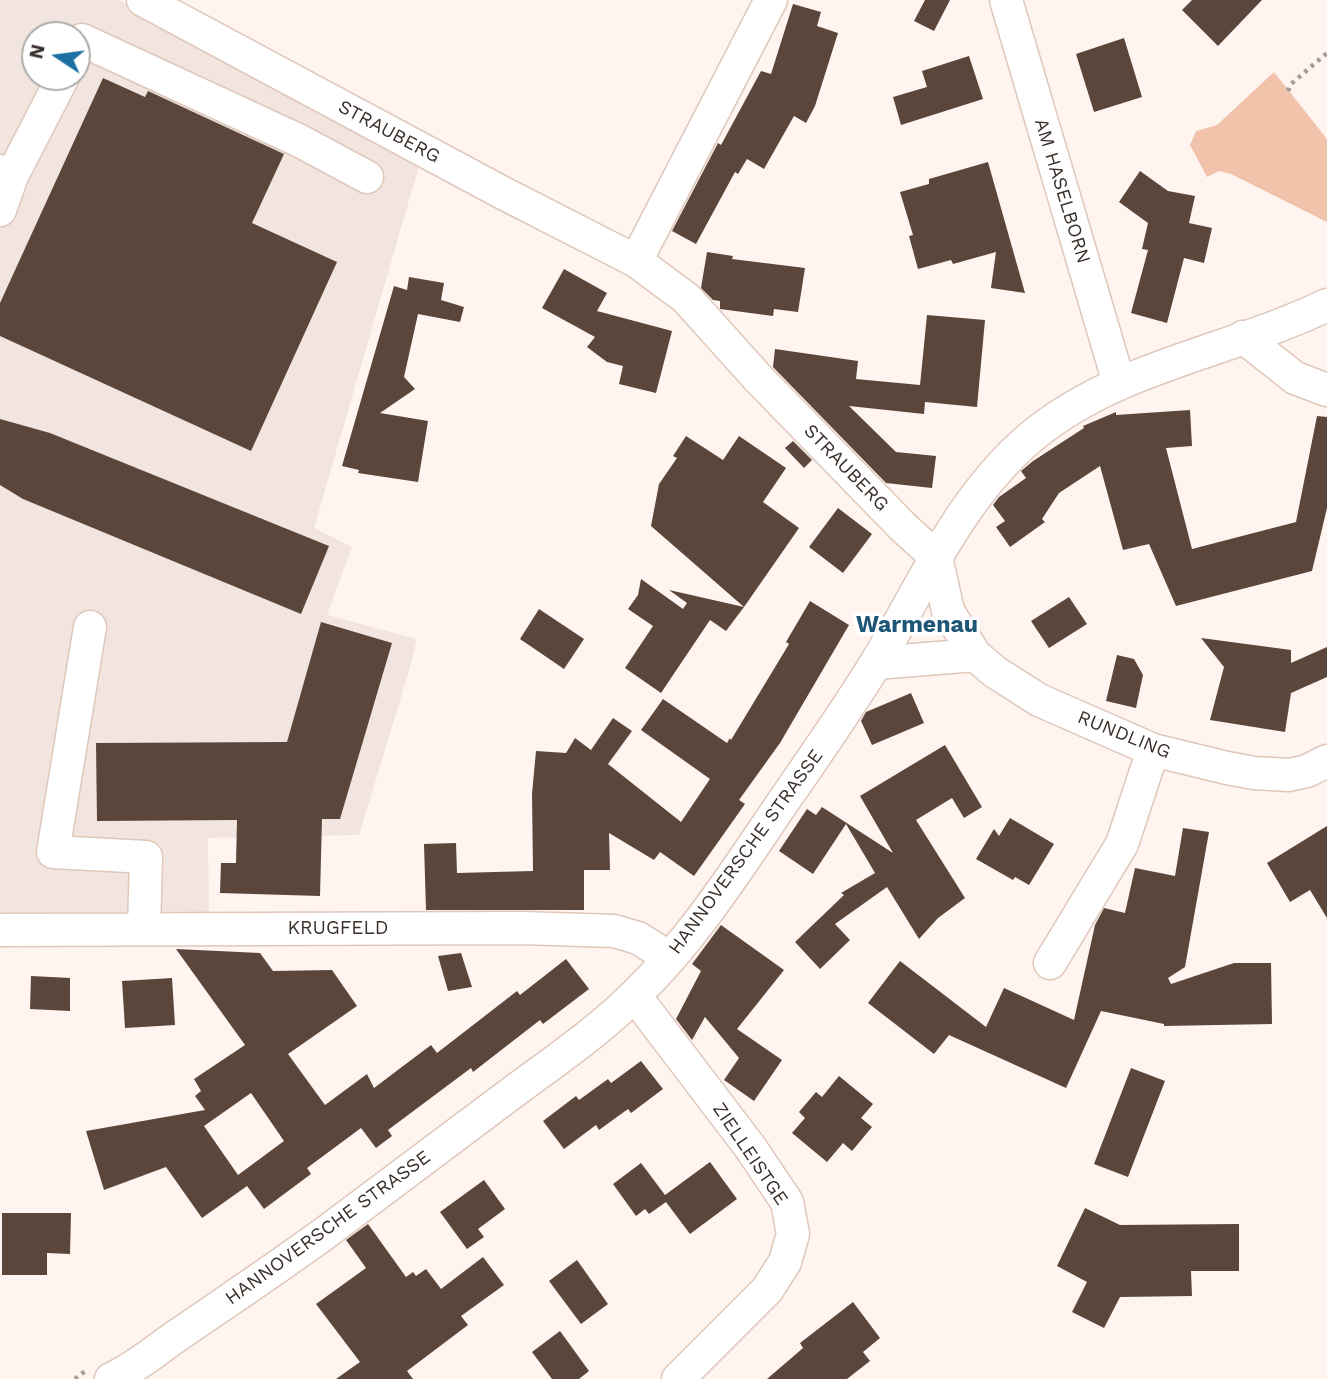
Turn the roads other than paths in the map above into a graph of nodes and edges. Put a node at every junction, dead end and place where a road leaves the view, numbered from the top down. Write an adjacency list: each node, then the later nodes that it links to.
1 (143, 0): 9 (street, STRAUBERG)
2 (771, 0): 9 (street)
3 (1006, 0): 12 (street, AM HASELBORN)
4 (91, 49): 7 (street)
5 (55, 91): 6 (street)
6 (6, 173): 8 (street)
7 (367, 177)
8 (0, 210)
9 (636, 261): 14 (street, STRAUBERG)
10 (1327, 305): 11 (street, HANNOVERSCHE STRASSE)
11 (1243, 337): 12 (street, HANNOVERSCHE STRASSE); 13 (street)
12 (1119, 383): 14 (street, HANNOVERSCHE STRASSE)
13 (1327, 390)
14 (936, 557): 16 (street, RUNDLING); 17 (street, HANNOVERSCHE STRASSE)
15 (90, 627): 20 (street)
16 (975, 655): 17 (street); 18 (street, RUNDLING)
17 (876, 663): 22 (street, HANNOVERSCHE STRASSE)
18 (1153, 750): 19 (street, RUNDLING); 23 (street)
19 (1327, 761)
20 (144, 929): 21 (street, KRUGFELD); 22 (street, KRUGFELD)
21 (0, 930)
22 (670, 958): 24 (street, HANNOVERSCHE STRASSE)
23 (1050, 963)
24 (635, 996): 25 (street, HANNOVERSCHE STRASSE); 26 (street, ZIELLEISTGE)
25 (111, 1379)
26 (678, 1379)

